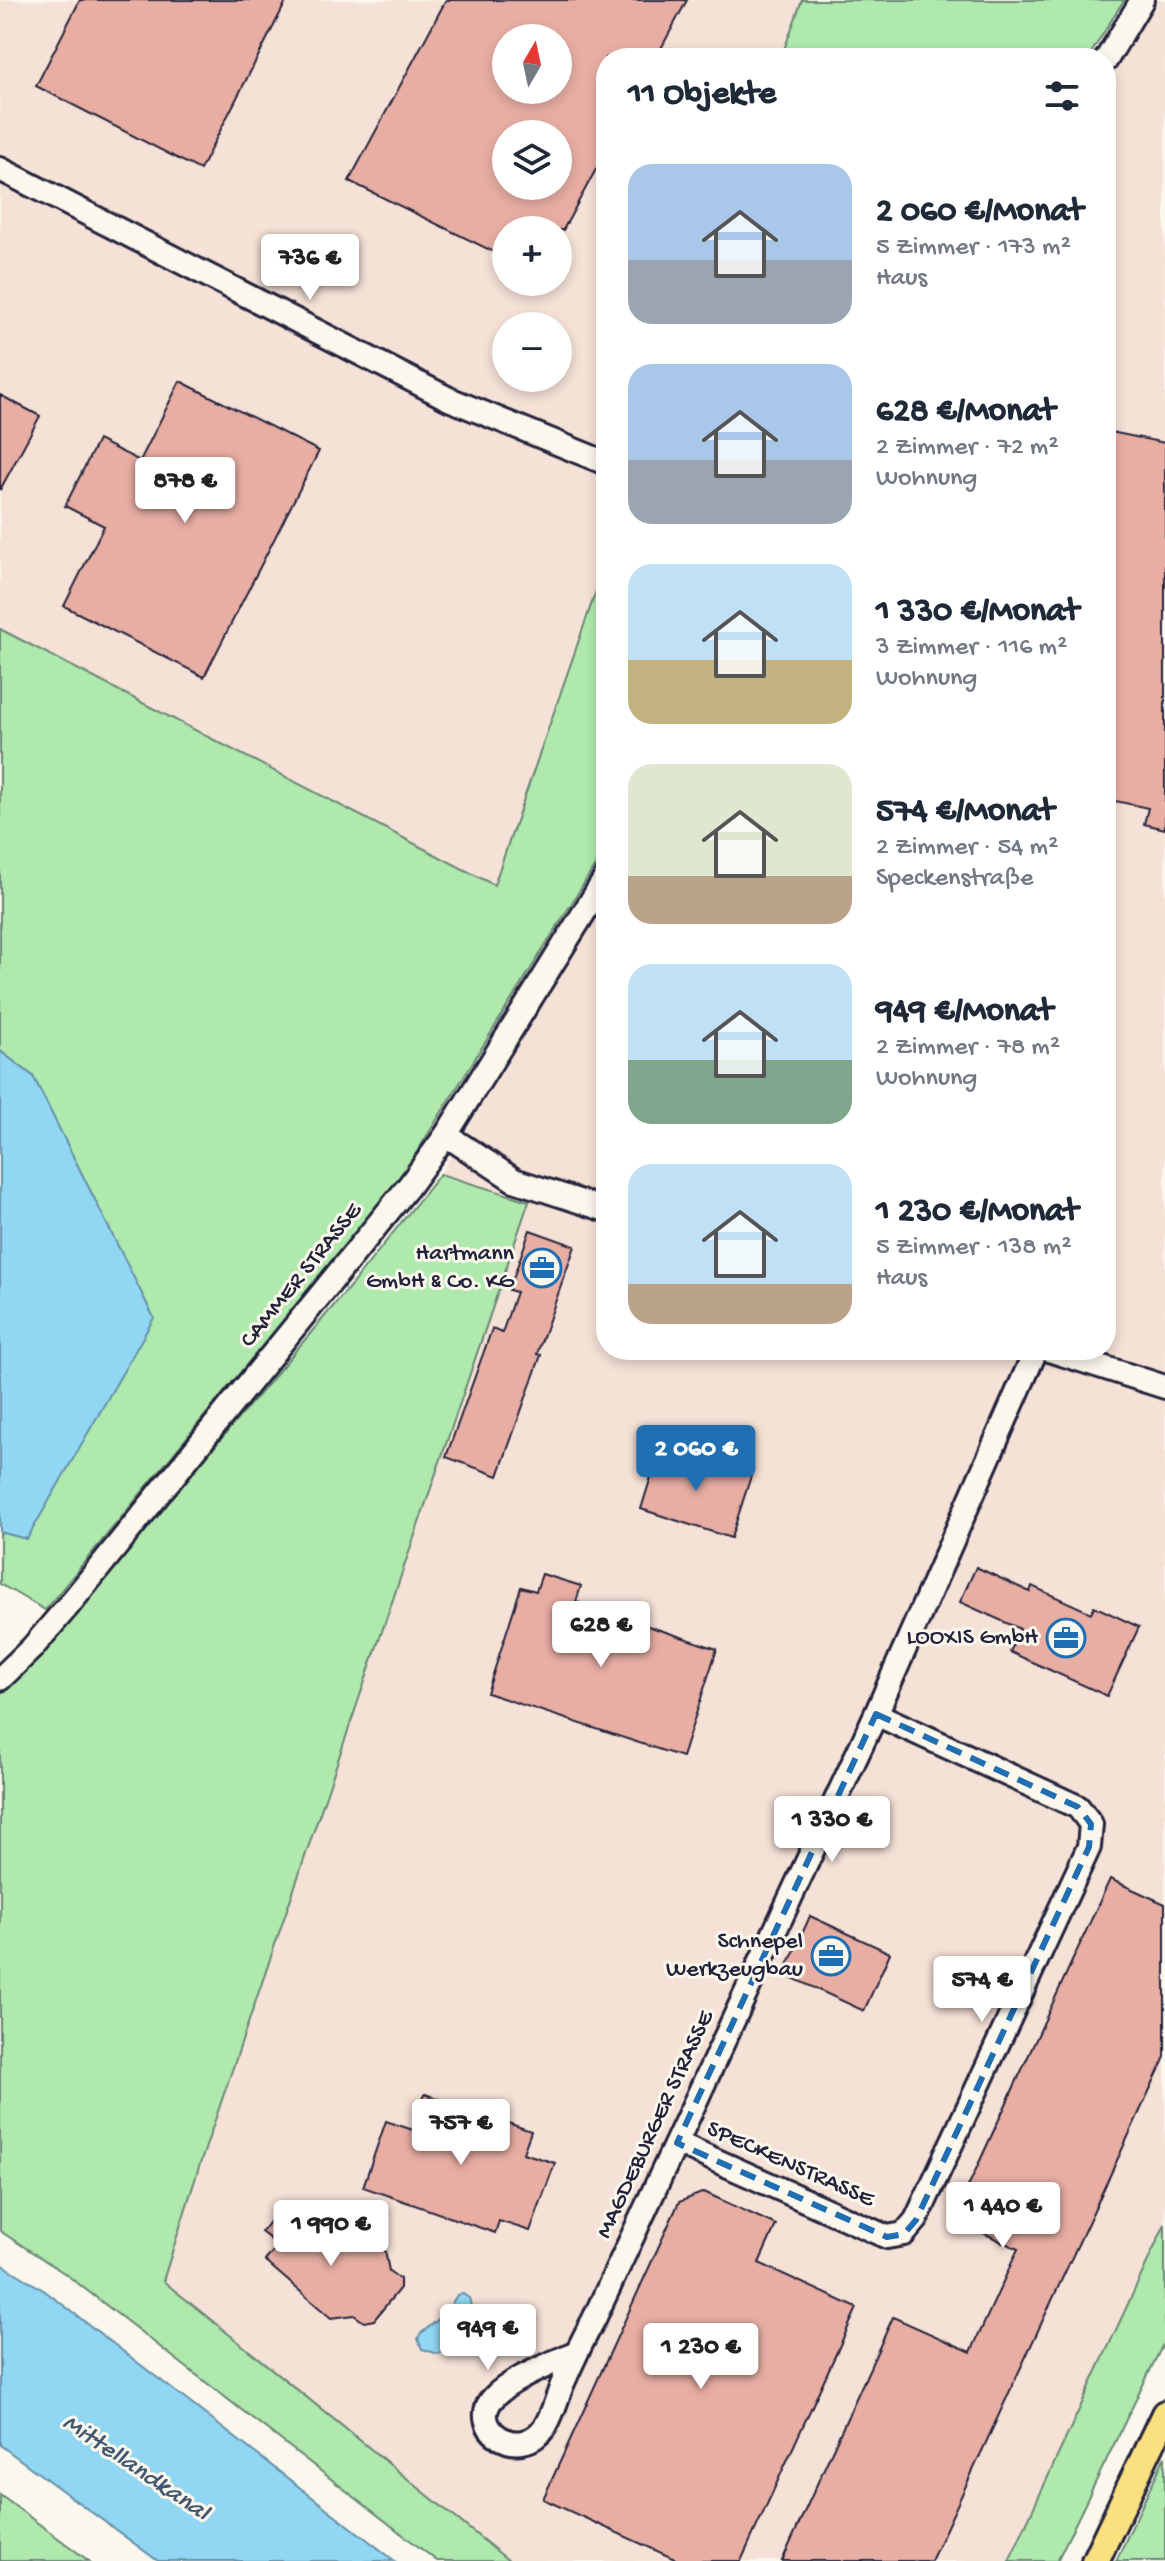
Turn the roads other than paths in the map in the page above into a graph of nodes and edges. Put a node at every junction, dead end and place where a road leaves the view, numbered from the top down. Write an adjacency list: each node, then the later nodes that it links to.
1 (1142, 0): 2 (street)
2 (1113, 48)
3 (0, 169): 4 (street)
4 (596, 459)
5 (596, 893): 6 (street, CAMMER STRASSE)
6 (446, 1135): 7 (street); 11 (street, CAMMER STRASSE)
7 (596, 1207)
8 (1032, 1360): 12 (street, MAGDEBURGER STRASSE)
9 (1080, 1360): 10 (street)
10 (1165, 1387)
11 (0, 1679)
12 (876, 1714): 13 (street, MAGDEBURGER STRASSE); 13 (street, SPECKENSTRASSE)
13 (677, 2143): 14 (street, MAGDEBURGER STRASSE)
14 (576, 2352)
15 (1165, 2414): 16 (main road)
16 (1095, 2561)

